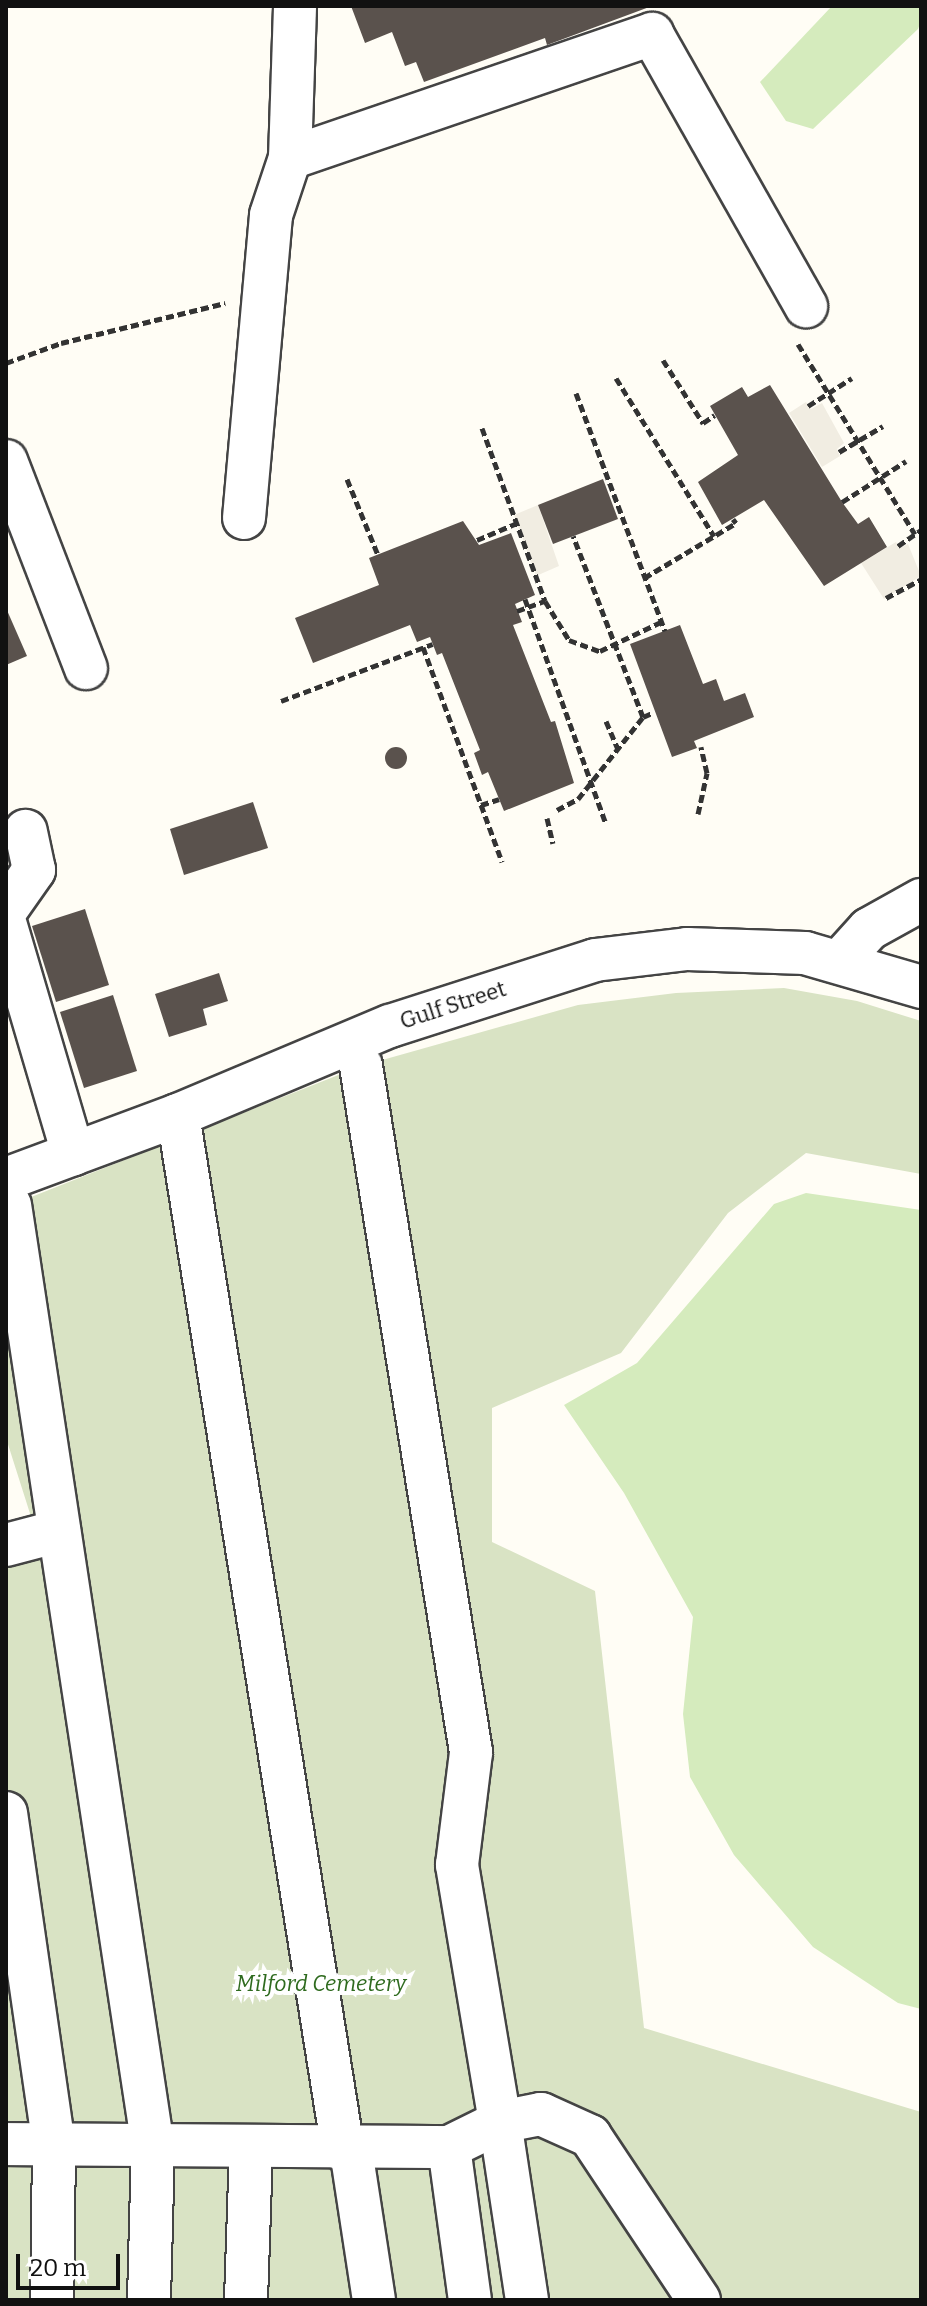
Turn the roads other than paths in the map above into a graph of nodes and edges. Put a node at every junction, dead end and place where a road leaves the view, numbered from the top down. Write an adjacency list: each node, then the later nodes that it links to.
1 (295, 6): 2 (street)
2 (290, 158): 3 (street); 5 (street)
3 (802, 324)
4 (6, 461): 6 (street)
5 (244, 518)
6 (86, 668)
7 (26, 831): 9 (street)
8 (921, 900): 11 (street)
9 (6, 910)
10 (6, 926): 15 (street)
11 (840, 961): 12 (street, Gulf Street); 14 (street, Gulf Street)
12 (921, 987)
13 (361, 1066): 20 (street)
14 (178, 1115): 15 (street, Gulf Street); 26 (street)
15 (73, 1154): 16 (street, Gulf Street)
16 (8, 1192): 17 (street)
17 (59, 1531): 18 (street); 23 (street)
18 (6, 1545)
19 (6, 1813): 22 (street)
20 (500, 2122): 24 (street); 33 (street); 34 (street)
21 (6, 2144): 22 (street)
22 (54, 2145): 23 (street); 27 (street)
23 (153, 2147): 25 (street); 28 (street)
24 (449, 2147): 26 (street); 32 (street)
25 (251, 2149): 26 (street); 29 (street)
26 (347, 2150): 30 (street); 31 (street)
27 (52, 2300)
28 (149, 2300)
29 (246, 2300)
30 (345, 2300)
31 (374, 2300)
32 (470, 2300)
33 (527, 2300)
34 (699, 2300)

